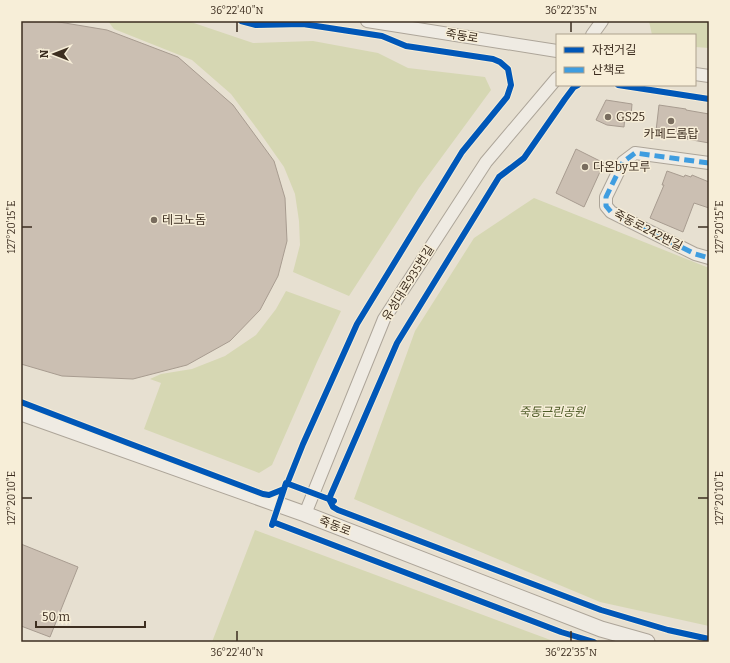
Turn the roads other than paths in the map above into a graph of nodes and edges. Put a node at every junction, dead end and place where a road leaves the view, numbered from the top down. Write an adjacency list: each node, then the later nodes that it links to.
1 (367, 21): 4 (street, 죽동로)
2 (602, 21): 3 (street)
3 (593, 34)
4 (556, 51)
5 (696, 74): 6 (street)
6 (709, 76)
7 (556, 79): 11 (street, 유성대로935번길)
8 (709, 163): 9 (street, 죽동로242번길)
9 (709, 258)
10 (21, 412): 11 (street, 죽동로)
11 (305, 514): 12 (street, 죽동로)
12 (647, 642)

